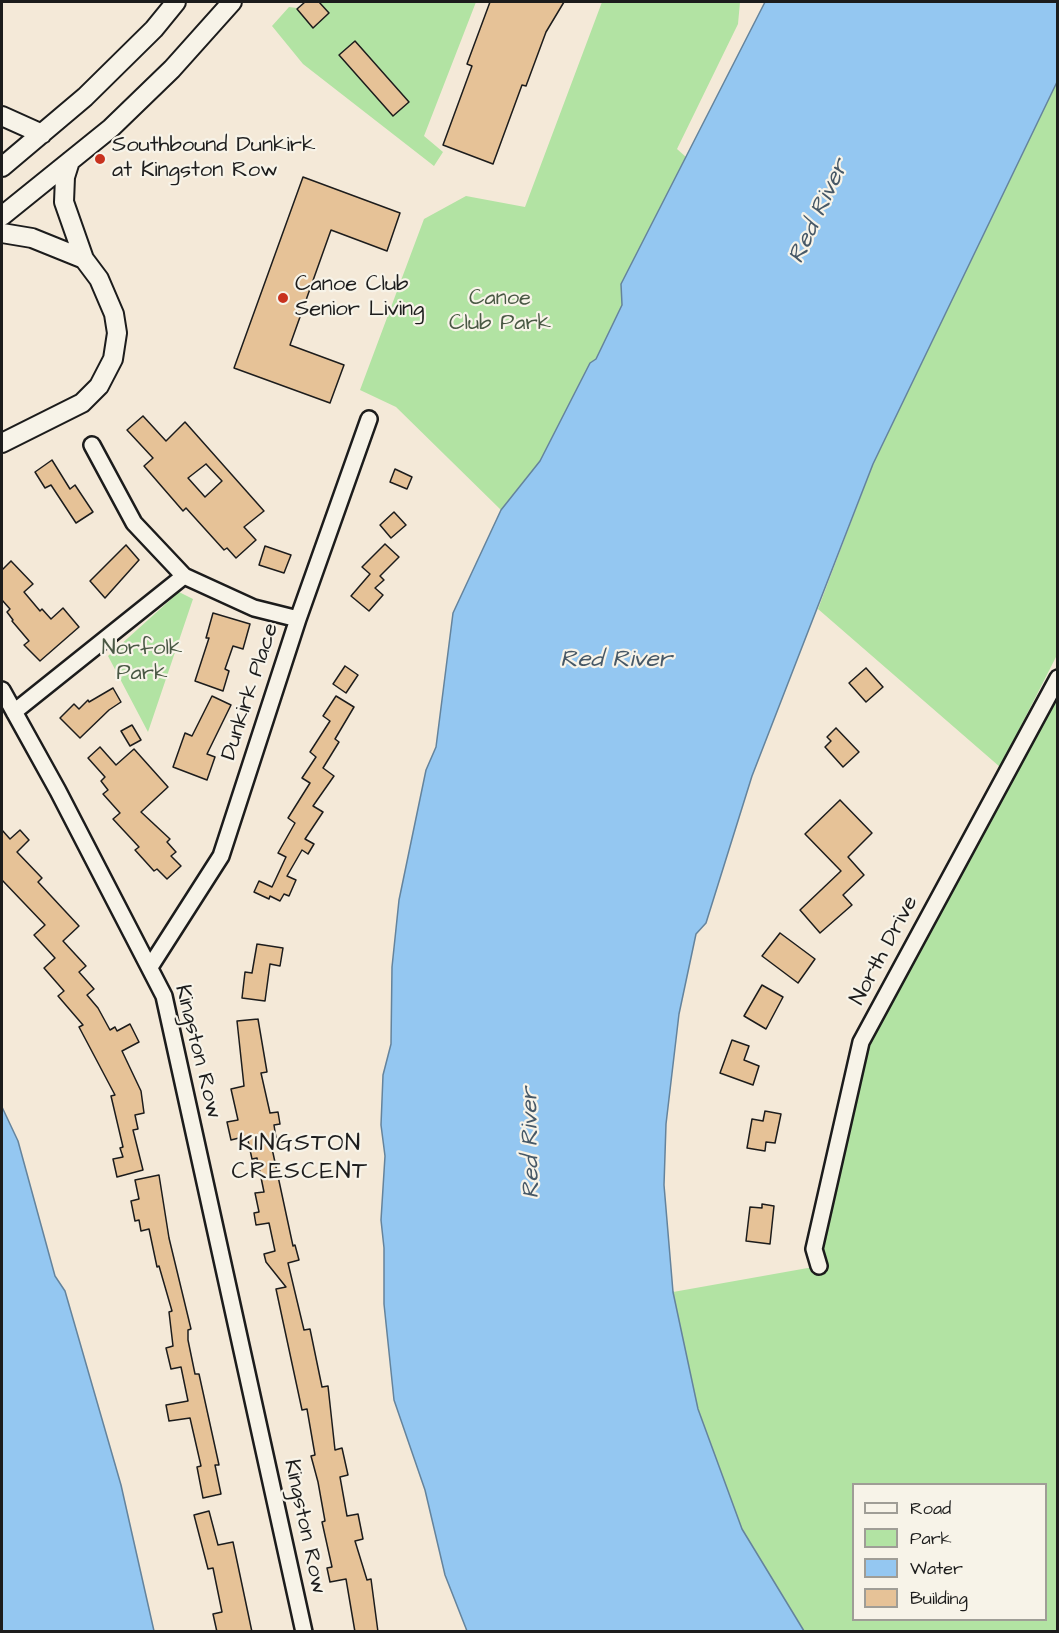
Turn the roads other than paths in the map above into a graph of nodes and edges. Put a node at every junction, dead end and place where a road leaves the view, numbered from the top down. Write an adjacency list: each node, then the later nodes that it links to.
1 (176, 2): 4 (main road)
2 (232, 2): 5 (main road)
3 (2, 116): 4 (main road)
4 (42, 134): 6 (main road)
5 (70, 161): 7 (main road); 9 (main road)
6 (2, 167)
7 (2, 216)
8 (2, 233): 9 (main road)
9 (84, 260): 11 (main road)
10 (369, 419): 14 (street, Dunkirk Place)
11 (2, 443)
12 (92, 445): 13 (street)
13 (184, 576): 14 (street); 17 (street)
14 (298, 619): 18 (street, Dunkirk Place)
15 (1058, 678): 19 (street, North Drive)
16 (2, 690): 17 (street, Kingston Row)
17 (14, 712): 18 (street, Kingston Row)
18 (150, 967): 20 (street, Kingston Row)
19 (819, 1266)
20 (304, 1632)

